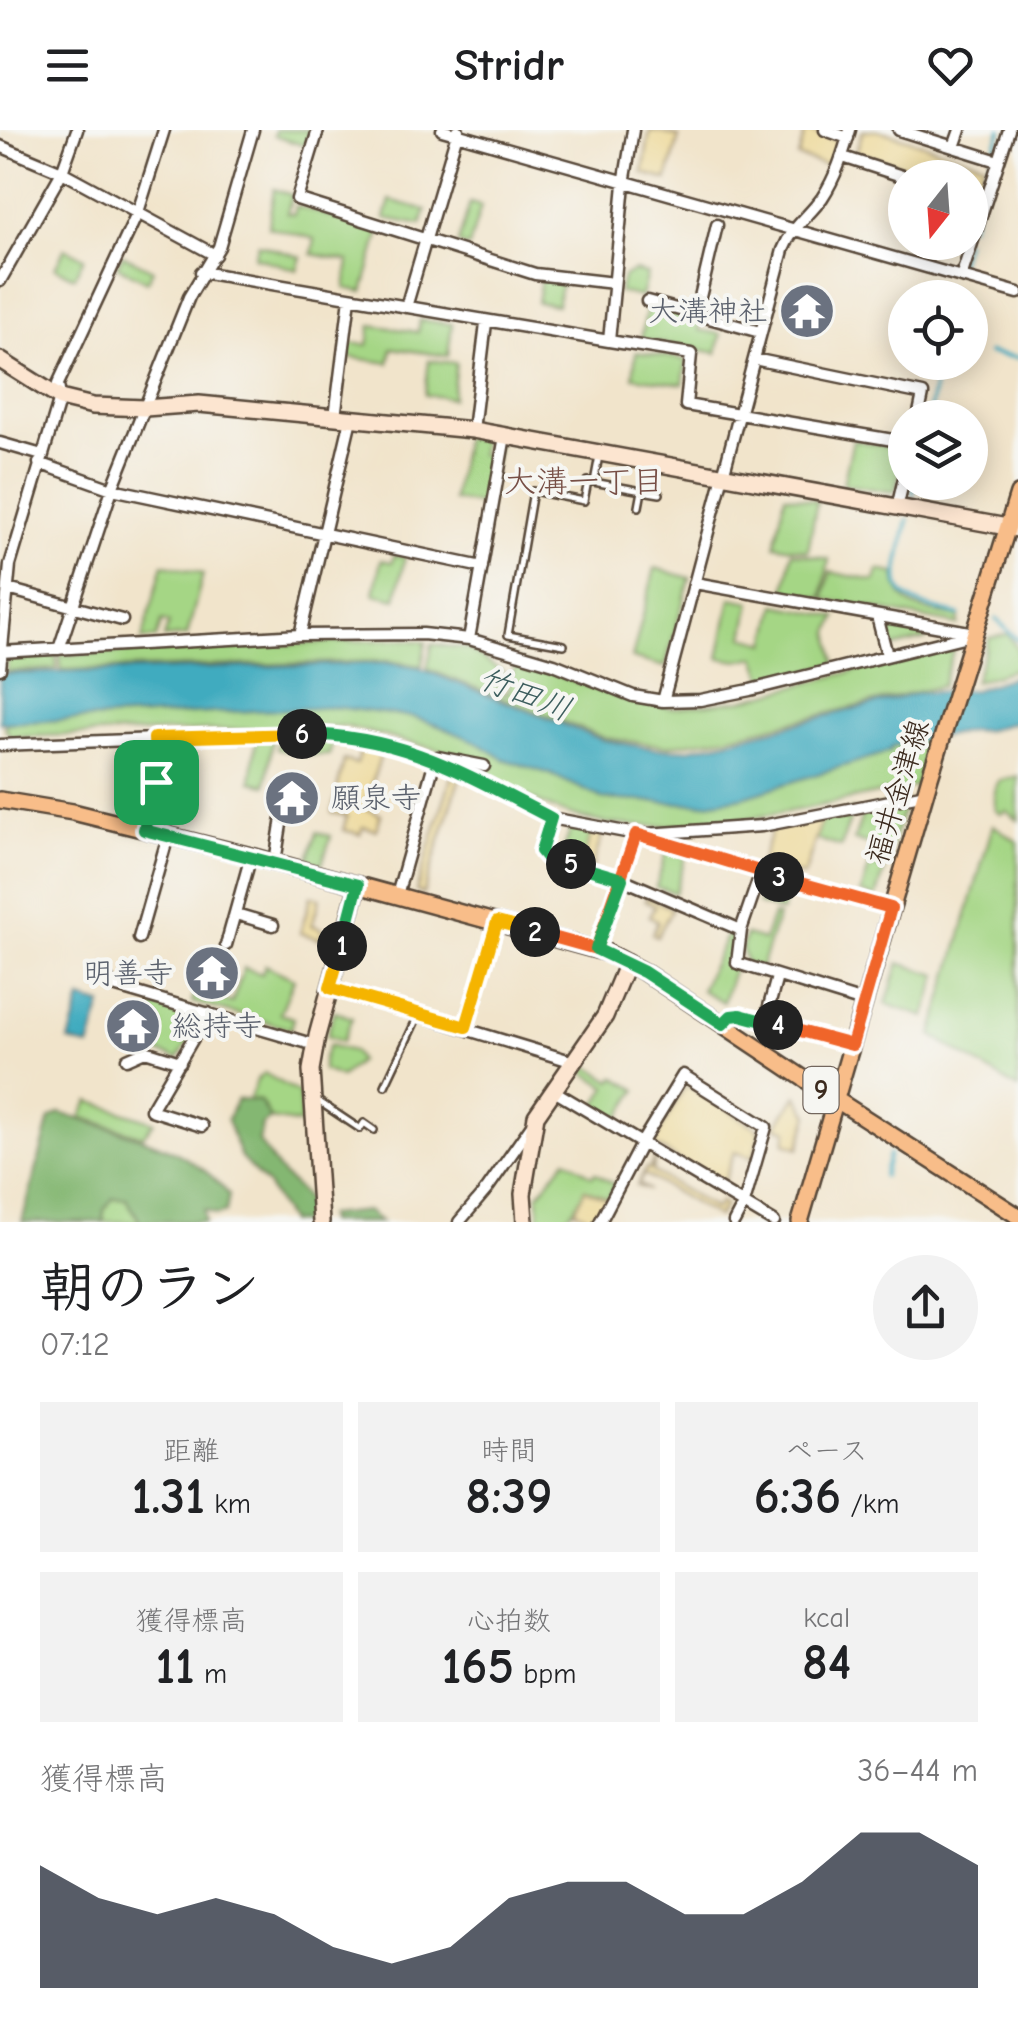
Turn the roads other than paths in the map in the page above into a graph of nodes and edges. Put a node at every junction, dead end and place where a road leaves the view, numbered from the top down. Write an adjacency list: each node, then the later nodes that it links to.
1 (77, 130): 18 (street)
2 (164, 130): 21 (street)
3 (238, 130): 11 (street)
4 (318, 130): 24 (street)
5 (442, 130): 12 (street)
6 (634, 130): 20 (street)
7 (825, 130): 13 (street)
8 (898, 130): 15 (street)
9 (960, 130): 15 (street)
10 (1009, 130): 17 (street)
11 (252, 132): 25 (street)
12 (458, 132): 20 (street); 24 (street)
13 (849, 134): 16 (street)
14 (0, 146): 18 (street)
15 (954, 147): 17 (street)
16 (843, 157): 19 (street); 23 (street)
17 (998, 162): 27 (street)
18 (62, 172): 21 (street); 28 (street)
19 (888, 172)
20 (624, 184): 23 (street); 29 (street)
21 (138, 212): 25 (street); 40 (street)
22 (717, 225): 34 (street)
23 (790, 231): 27 (street); 36 (street)
24 (425, 237): 29 (street); 33 (street)
25 (214, 255): 26 (street)
26 (201, 272): 31 (street); 42 (street)
27 (961, 277): 30 (street)
28 (0, 281)
29 (614, 282): 37 (street)
30 (1018, 293)
31 (350, 298): 33 (street); 44 (street)
32 (648, 301): 34 (street)
33 (406, 307): 35 (street)
34 (696, 314): 36 (street)
35 (486, 323): 37 (street); 45 (street)
36 (760, 332): 38 (street)
37 (610, 342): 43 (street)
38 (754, 359): 41 (street); 43 (street)
39 (0, 360): 40 (street)
40 (60, 398): 42 (street); 50 (street)
41 (922, 400)
42 (145, 408): 44 (street); 53 (street)
43 (740, 416): 47 (street); 51 (street)
44 (343, 418): 45 (street); 61 (street)
45 (473, 430): 46 (street)
46 (505, 436): 49 (street); 63 (street)
47 (888, 439)
48 (0, 443): 50 (street)
49 (599, 454): 51 (street); 52 (lane)
50 (41, 459): 53 (street); 62 (street)
51 (723, 476): 59 (street); 64 (street)
52 (594, 482): 54 (lane); 72 (lane)
53 (112, 489): 61 (street); 66 (street)
54 (642, 491): 55 (lane); 58 (lane)
55 (660, 494)
56 (1018, 494): 60 (main road, 福井金津線)
57 (899, 500): 59 (street)
58 (639, 507)
59 (897, 508): 60 (street)
60 (1013, 528): 70 (main road, 福井金津線)
61 (322, 534): 63 (street); 69 (street)
62 (5, 564): 65 (street)
63 (482, 567): 71 (street)
64 (695, 583): 67 (street); 77 (street)
65 (8, 589): 66 (street); 74 (street)
66 (72, 608): 68 (street); 73 (street)
67 (876, 616): 70 (street); 75 (street)
68 (122, 620)
69 (300, 635): 71 (street); 73 (street)
70 (974, 637): 75 (street); 82 (main road, 福井金津線)
71 (469, 639): 77 (street)
72 (564, 645)
73 (59, 649): 74 (street)
74 (1, 654): 76 (street)
75 (887, 655): 77 (street)
76 (0, 670)
77 (663, 701)
78 (154, 738): 79 (street); 80 (street); 86 (street)
79 (0, 745)
80 (435, 760): 81 (street); 85 (street); 94 (street)
81 (484, 766)
82 (928, 786): 87 (street); 95 (main road, 福井金津線)
83 (285, 799): 90 (street)
84 (0, 800): 86 (main road, 9)
85 (551, 818): 87 (street); 92 (street)
86 (144, 830): 88 (main road, 9)
87 (636, 834): 91 (street); 92 (street)
88 (168, 836): 89 (main road, 9); 100 (street)
89 (250, 856): 90 (main road, 9); 96 (street)
90 (276, 862): 93 (main road, 9)
91 (762, 872): 95 (street); 99 (street)
92 (622, 879): 99 (street); 102 (street)
93 (358, 885): 94 (main road, 9); 106 (street)
94 (397, 895): 97 (main road, 9)
95 (891, 908): 107 (main road, 福井金津線)
96 (236, 914): 98 (street); 101 (street)
97 (497, 922): 102 (main road, 9); 112 (street)
98 (273, 925)
99 (741, 930): 104 (street)
100 (139, 938)
101 (226, 945)
102 (596, 949): 103 (main road, 9)
103 (626, 962): 111 (main road, 9); 117 (street)
104 (777, 977): 107 (street); 110 (street)
105 (108, 979): 108 (street)
106 (330, 988): 109 (street); 113 (street)
107 (864, 1002): 114 (main road, 福井金津線)
108 (208, 1013): 113 (street); 116 (street)
109 (419, 1014): 112 (street); 118 (lane)
110 (765, 1021): 111 (street); 114 (street)
111 (723, 1024): 121 (main road, 9)
112 (466, 1027): 117 (street)
113 (315, 1045): 120 (street)
114 (852, 1045): 121 (main road, 福井金津線)
115 (127, 1058): 116 (street)
116 (180, 1062): 123 (street)
117 (574, 1062): 119 (street)
118 (384, 1086)
119 (554, 1091): 122 (street); 125 (street)
120 (311, 1096): 124 (lane); 128 (street)
121 (836, 1099): 127 (main road, 9); 134 (main road, 福井金津線)
122 (536, 1116): 129 (street); 130 (street)
123 (202, 1126)
124 (374, 1130)
125 (642, 1142): 126 (street); 126 (street); 131 (street)
126 (744, 1203): 132 (street); 133 (street)
127 (1018, 1216)
128 (320, 1222)
129 (458, 1222)
130 (525, 1222)
131 (600, 1222)
132 (734, 1222)
133 (774, 1222)
134 (800, 1222)

